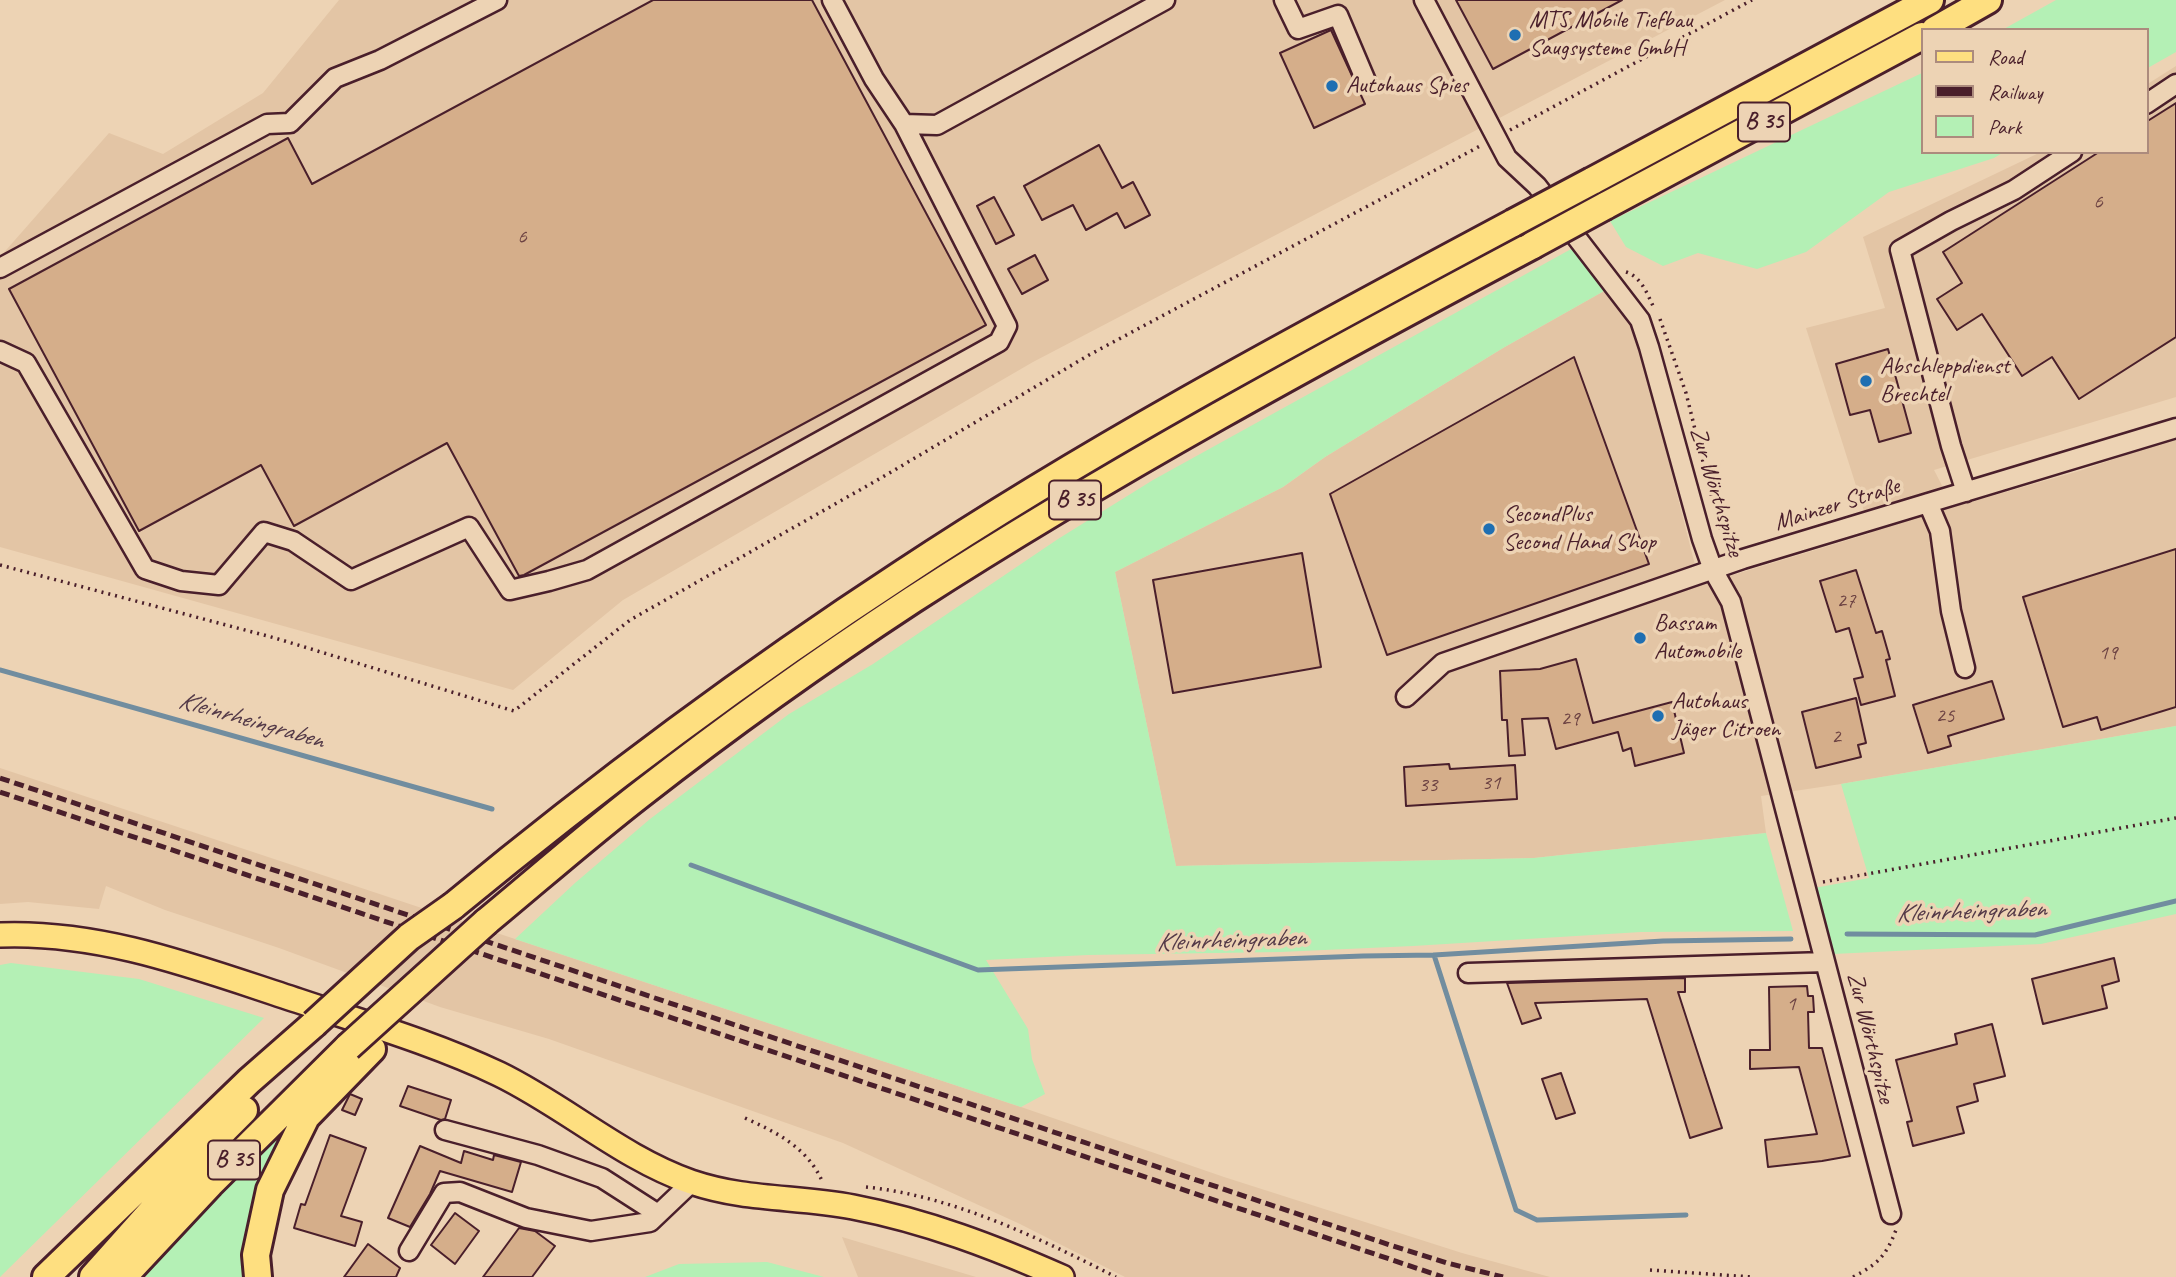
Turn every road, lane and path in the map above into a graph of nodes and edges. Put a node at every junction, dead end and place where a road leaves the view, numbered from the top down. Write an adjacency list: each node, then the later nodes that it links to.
1 (497, 0): 17 (street)
2 (832, 0): 14 (street)
3 (1166, 0): 14 (street)
4 (1284, 0): 11 (street)
5 (1423, 0): 15 (street, Zur Wörthspitze)
6 (1752, 0): 15 (path)
7 (1930, 0): 35 (highway, B 35, bridge)
8 (1987, 0): 9 (highway)
9 (1938, 28)
10 (1920, 37): 36 (highway, B 35, bridge)
11 (1366, 81)
12 (2176, 84): 13 (street)
13 (2148, 103)
14 (904, 124): 19 (street)
15 (1495, 137): 18 (street, Zur Wörthspitze); 26 (path)
16 (2069, 154): 21 (street)
17 (0, 268)
18 (1603, 272): 23 (path); 27 (street, Zur Wörthspitze)
19 (0, 351)
20 (2176, 428): 21 (street, Mainzer Straße)
21 (1966, 492): 22 (street, Mainzer Straße)
22 (1928, 503): 27 (street, Mainzer Straße); 28 (street)
23 (1716, 514)
24 (1719, 528): 25 (path)
25 (1741, 541)
26 (0, 565)
27 (1713, 570): 29 (street, Mainzer Straße); 31 (street, Zur Wörthspitze)
28 (1965, 668)
29 (1406, 696)
30 (2176, 818): 31 (path)
31 (1804, 885): 33 (street, Zur Wörthspitze)
32 (0, 934): 39 (main road)
33 (1825, 961): 34 (street); 42 (street, Zur Wörthspitze)
34 (1468, 973)
35 (320, 1028): 46 (highway); 47 (highway)
36 (360, 1048): 48 (highway, B 35); 49 (highway)
37 (745, 1118): 40 (path)
38 (445, 1130): 41 (street)
39 (692, 1182): 40 (main road); 41 (street)
40 (828, 1202): 44 (main road)
41 (658, 1214): 43 (street)
42 (1891, 1214): 52 (path)
43 (409, 1251)
44 (1026, 1270): 50 (main road)
45 (1650, 1270): 51 (path)
46 (46, 1277)
47 (93, 1277)
48 (123, 1277)
49 (258, 1277)
50 (1062, 1277)
51 (1752, 1277)
52 (1853, 1277)

